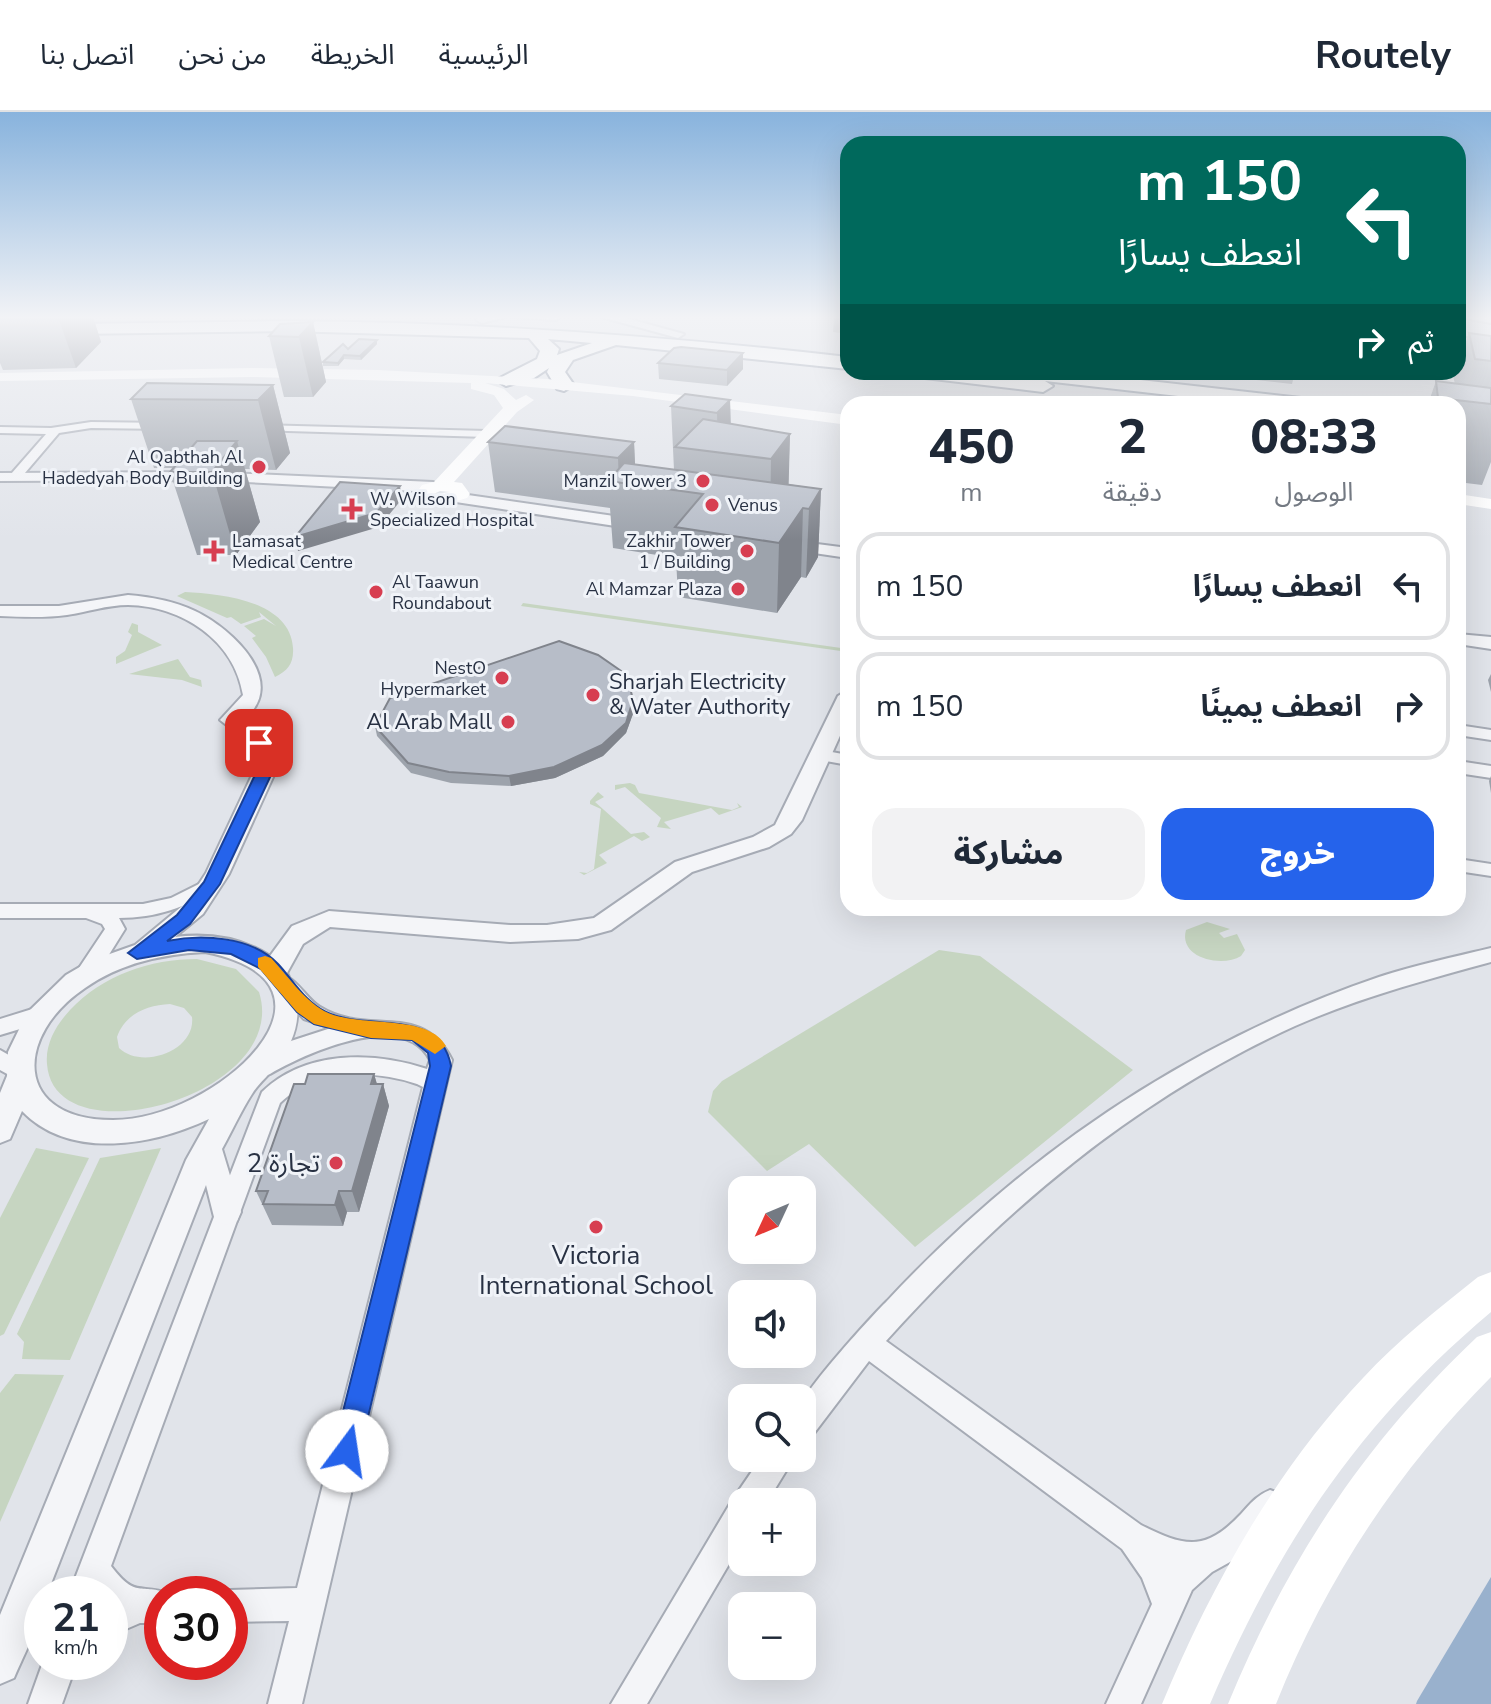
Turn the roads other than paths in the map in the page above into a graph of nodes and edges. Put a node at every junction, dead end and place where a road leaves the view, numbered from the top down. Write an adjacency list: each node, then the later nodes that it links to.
1 (494, 391): 8 (main road)
2 (550, 391): 8 (main road)
3 (615, 391): 9 (main road)
4 (1088, 391): 6 (highway)
5 (1189, 391): 7 (highway)
6 (1128, 396)
7 (1230, 396)
8 (511, 409): 14 (main road)
9 (840, 419)
10 (175, 426): 13 (street)
11 (245, 428): 14 (street)
12 (0, 430): 13 (street)
13 (52, 431): 16 (street)
14 (487, 434): 19 (main road)
15 (189, 476): 16 (street); 17 (street); 19 (street)
16 (8, 477)
17 (139, 484): 18 (street); 19 (street)
18 (0, 485)
19 (432, 490): 20 (main road)
20 (458, 495): 23 (street)
21 (1466, 500): 22 (main road)
22 (1491, 504)
23 (661, 522)
24 (840, 542): 25 (street)
25 (840, 551)
26 (0, 611): 40 (street)
27 (1466, 626): 28 (street)
28 (1491, 629)
29 (1466, 640): 30 (street)
30 (1491, 643)
31 (840, 713): 34 (street)
32 (1466, 731): 33 (street)
33 (1491, 735)
34 (821, 755): 35 (street); 46 (street)
35 (840, 759)
36 (1466, 768): 37 (street)
37 (1491, 772)
38 (1466, 866): 39 (street)
39 (1491, 870)
40 (211, 884): 41 (street); 43 (street)
41 (85, 910): 42 (street); 45 (street)
42 (0, 911)
43 (137, 953): 45 (street); 46 (street)
44 (1491, 955): 57 (street)
45 (84, 977): 47 (street)
46 (279, 978): 49 (street); 51 (street)
47 (42, 1014): 48 (street); 50 (street)
48 (0, 1027)
49 (371, 1031): 51 (street); 52 (street)
50 (13, 1069): 51 (street); 53 (street)
51 (250, 1077): 54 (street)
52 (436, 1084): 55 (street); 66 (street)
53 (0, 1131)
54 (207, 1148): 55 (street); 68 (street)
55 (226, 1212): 64 (street)
56 (1491, 1289): 60 (main road)
57 (866, 1343): 59 (street); 62 (street)
58 (1491, 1350): 75 (main road)
59 (816, 1408)
60 (1308, 1476): 63 (street); 74 (main road)
61 (728, 1536): 72 (street)
62 (1130, 1536): 63 (street); 65 (street)
63 (1201, 1561): 65 (street)
64 (92, 1576)
65 (1168, 1603): 73 (street)
66 (309, 1604): 67 (street); 71 (street)
67 (248, 1606)
68 (0, 1664)
69 (54, 1680): 70 (street)
70 (45, 1704)
71 (285, 1704)
72 (628, 1704)
73 (1123, 1704)
74 (1186, 1704)
75 (1252, 1704)

